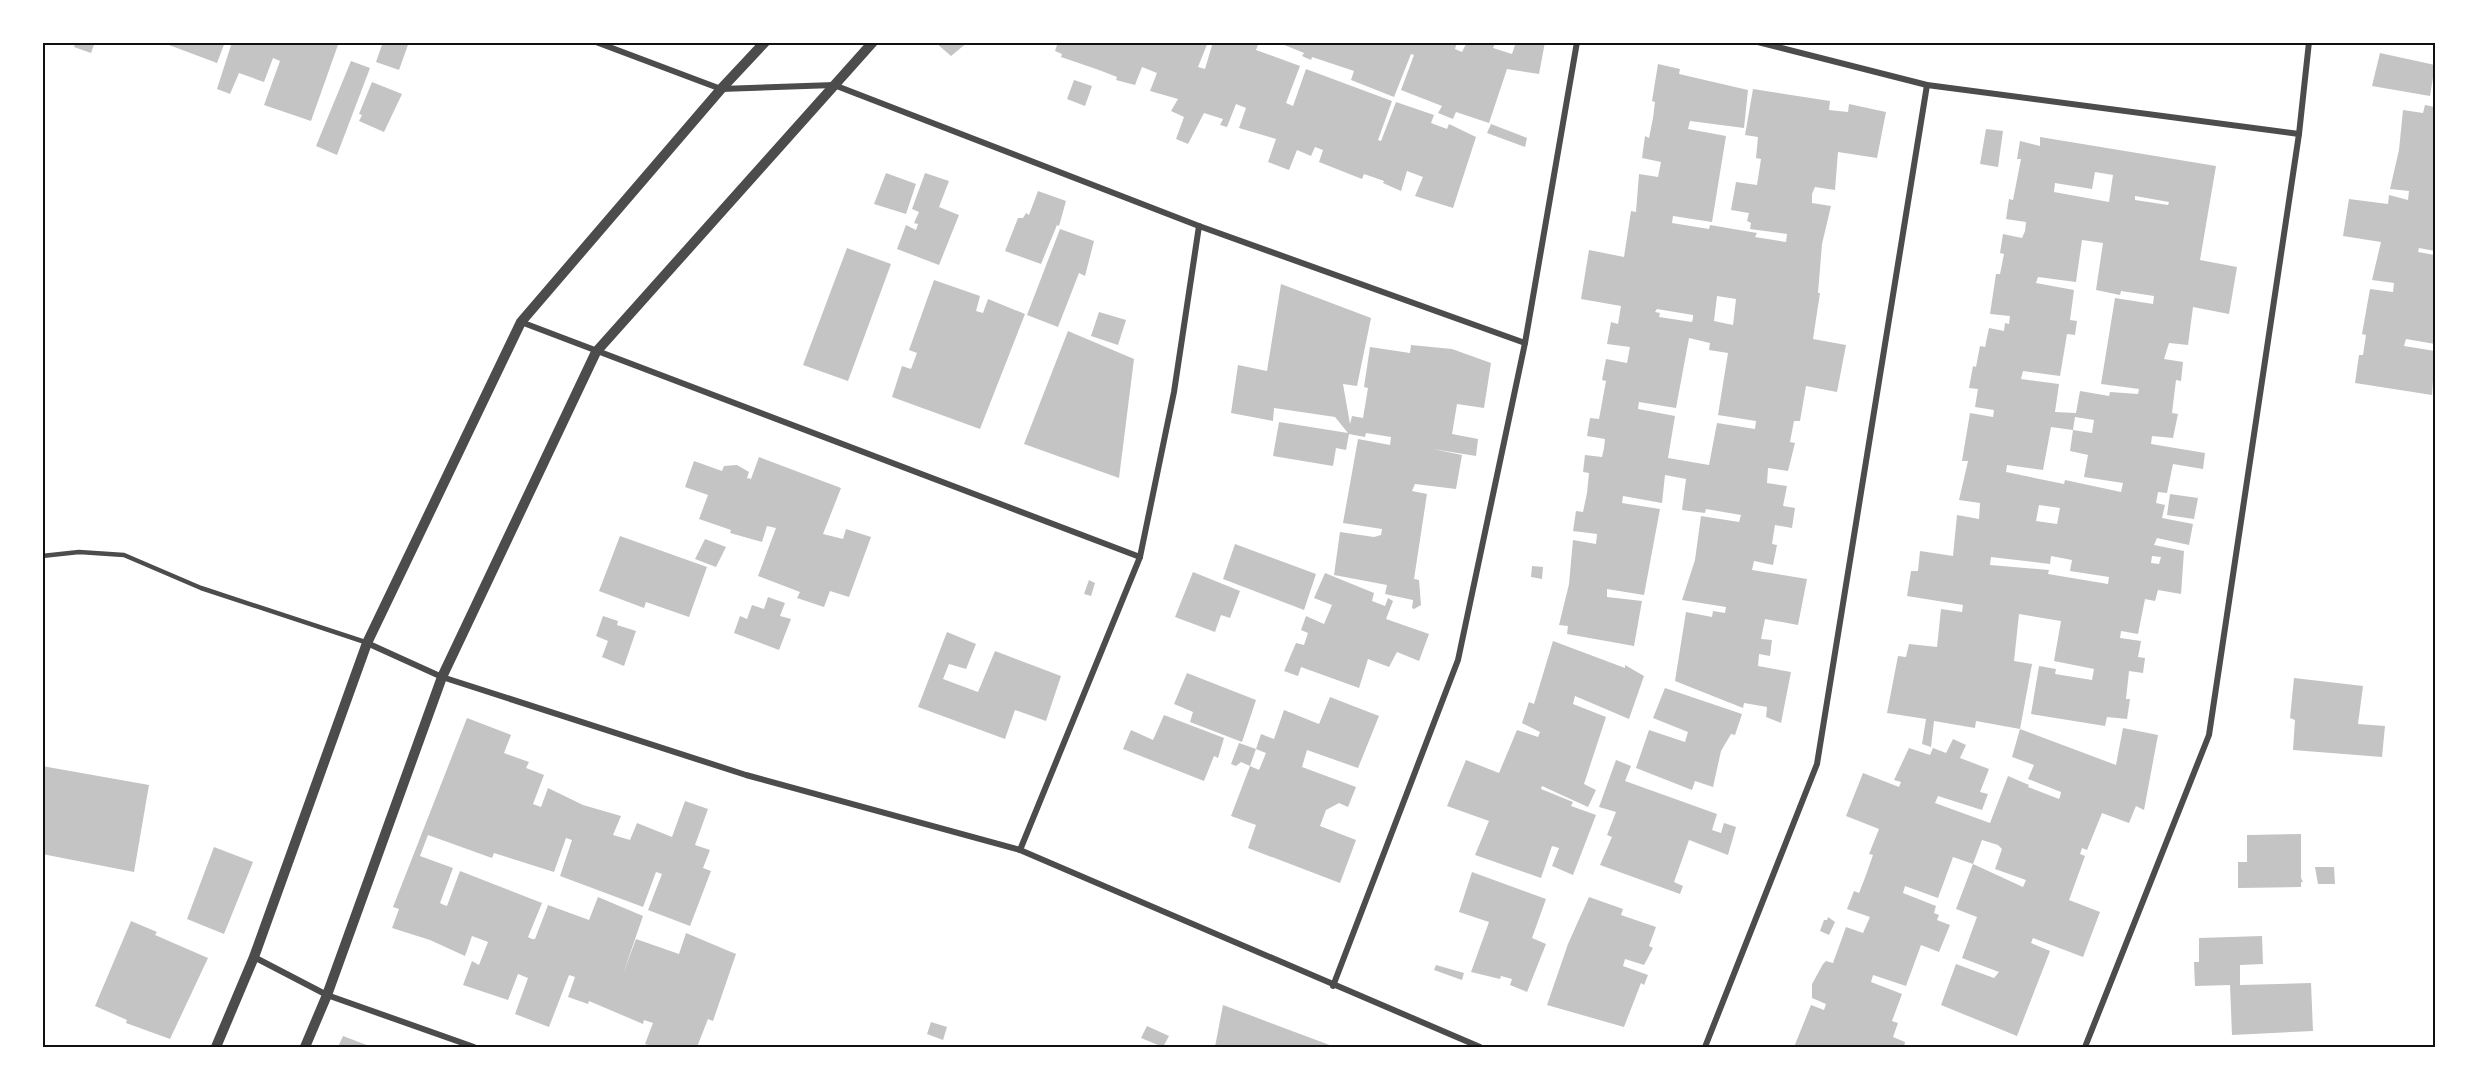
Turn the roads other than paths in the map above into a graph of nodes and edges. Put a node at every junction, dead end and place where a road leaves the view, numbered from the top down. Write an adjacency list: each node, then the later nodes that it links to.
1 (597, 42): 9 (street)
2 (765, 42): 9 (street)
3 (873, 42): 7 (street)
4 (1576, 42): 13 (street)
5 (1758, 42): 8 (street)
6 (2309, 42): 10 (street)
7 (834, 85): 9 (street); 11 (street); 14 (street)
8 (1927, 85): 10 (street); 27 (street)
9 (721, 88): 12 (street)
10 (2299, 134): 28 (street)
11 (1199, 226): 13 (street); 16 (street)
12 (521, 322): 14 (street); 17 (street)
13 (1525, 343): 21 (street)
14 (596, 352): 16 (street); 18 (street)
15 (42, 556): 17 (lane)
16 (1140, 557): 19 (street)
17 (368, 643): 18 (street); 20 (street)
18 (442, 677): 19 (street); 22 (street)
19 (1020, 850): 21 (street)
20 (254, 957): 22 (street); 23 (street)
21 (1334, 986): 26 (street)
22 (327, 995): 24 (street); 25 (street)
23 (216, 1047)
24 (305, 1047)
25 (474, 1047)
26 (1480, 1047)
27 (1705, 1047)
28 (2085, 1047)

